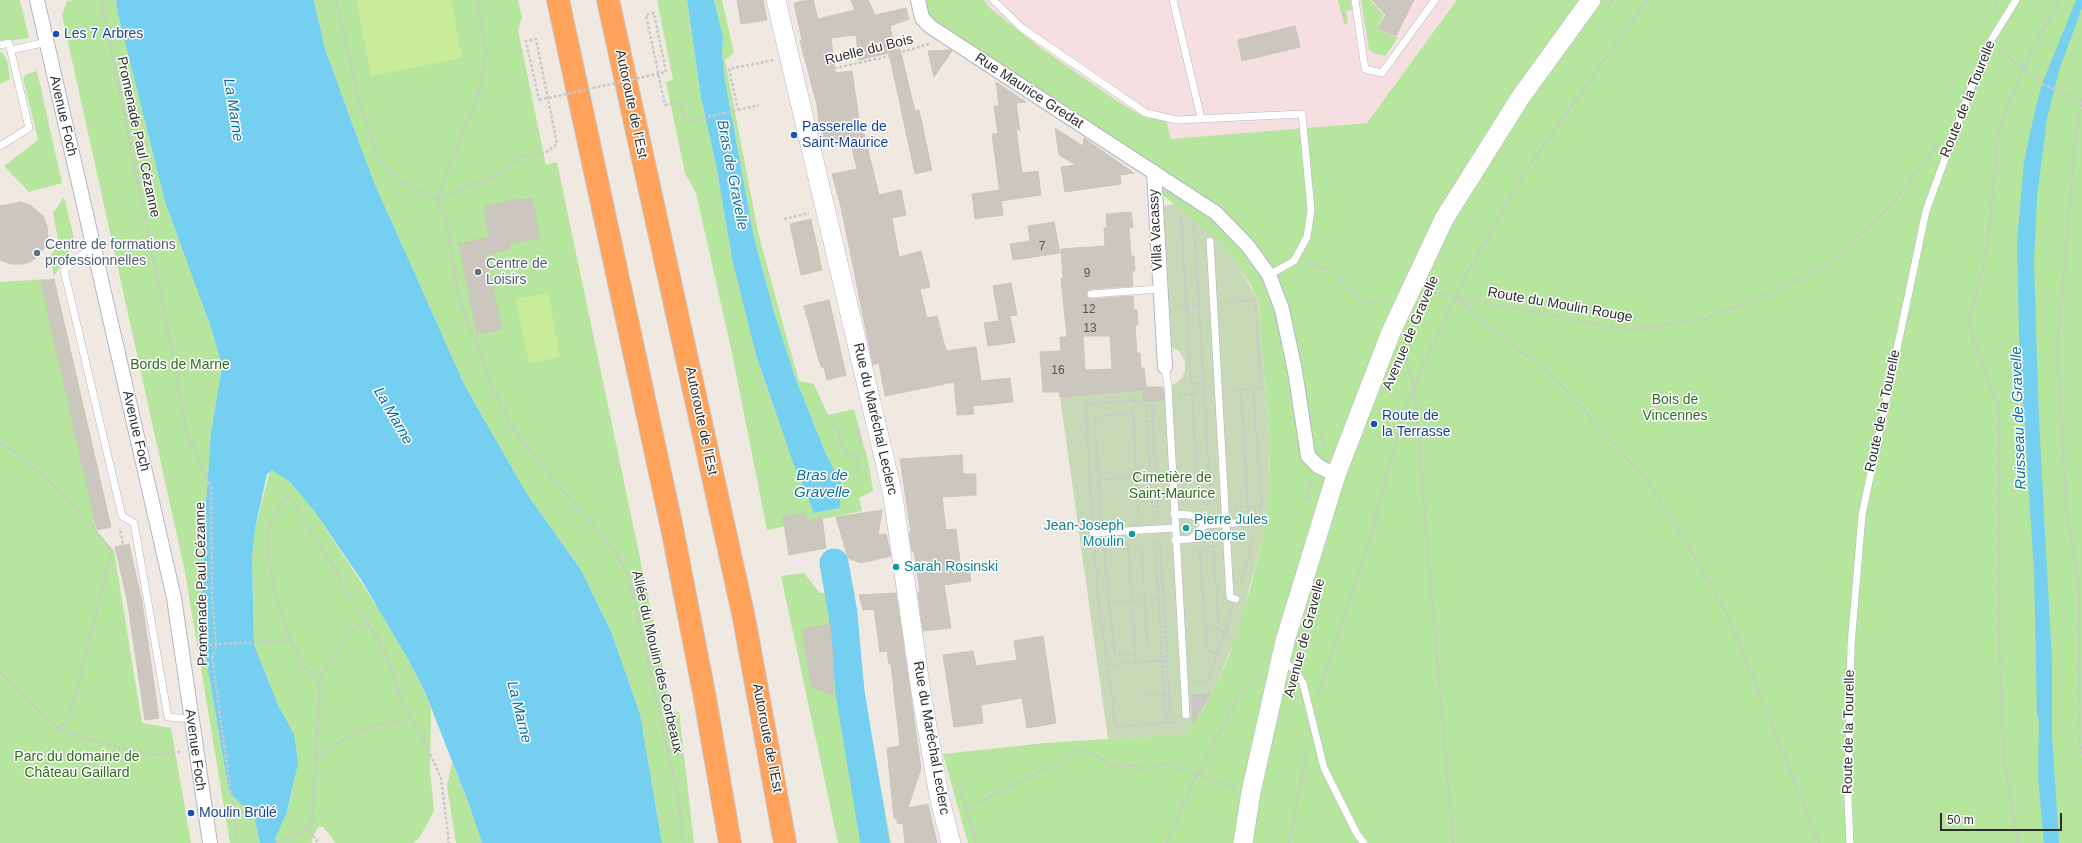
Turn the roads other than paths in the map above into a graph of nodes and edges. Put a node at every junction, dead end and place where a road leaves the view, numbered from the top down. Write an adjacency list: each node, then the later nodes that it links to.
1 (37, 0): 12 (street, Avenue Foch)
2 (558, 0): 37 (highway)
3 (608, 0): 38 (highway, Autoroute de l’Est)
4 (776, 0): 39 (street, Rue du Maréchal Leclerc)
5 (918, 0): 17 (street, Rue Maurice Gredat)
6 (993, 0): 15 (lane)
7 (1173, 0): 15 (lane)
8 (1355, 0): 9 (lane)
9 (1435, 0)
10 (2016, 0): 42 (lane, Route de la Tourelle)
11 (1597, 6): 24 (street, Avenue de Gravelle)
12 (47, 42): 14 (lane); 19 (street, Avenue Foch)
13 (0, 45): 14 (lane)
14 (11, 50): 16 (lane)
15 (1201, 118): 20 (lane)
16 (0, 146)
17 (1154, 172): 20 (street); 21 (street, Villa Vacassy)
18 (1210, 241): 27 (lane)
19 (93, 245): 35 (street, Avenue Foch); 35 (lane)
20 (1269, 275): 24 (street)
21 (1159, 289): 22 (lane, Villa Vacassy); 23 (street, Villa Vacassy)
22 (1091, 294)
23 (1165, 367): 25 (lane)
24 (1336, 475): 33 (street, Avenue de Gravelle)
25 (1174, 514): 28 (lane); 29 (lane)
26 (1251, 522): 27 (lane)
27 (1225, 523): 28 (lane); 32 (lane)
28 (1205, 525): 31 (lane)
29 (1175, 528): 30 (lane); 31 (lane)
30 (1093, 533)
31 (1175, 540): 34 (lane)
32 (1236, 599)
33 (1280, 660): 40 (street, Avenue de Gravelle); 41 (lane)
34 (1186, 715)
35 (191, 719): 36 (street, Avenue Foch)
36 (210, 843)
37 (730, 843)
38 (785, 843)
39 (951, 843)
40 (1243, 843)
41 (1364, 843)
42 (1850, 843)

